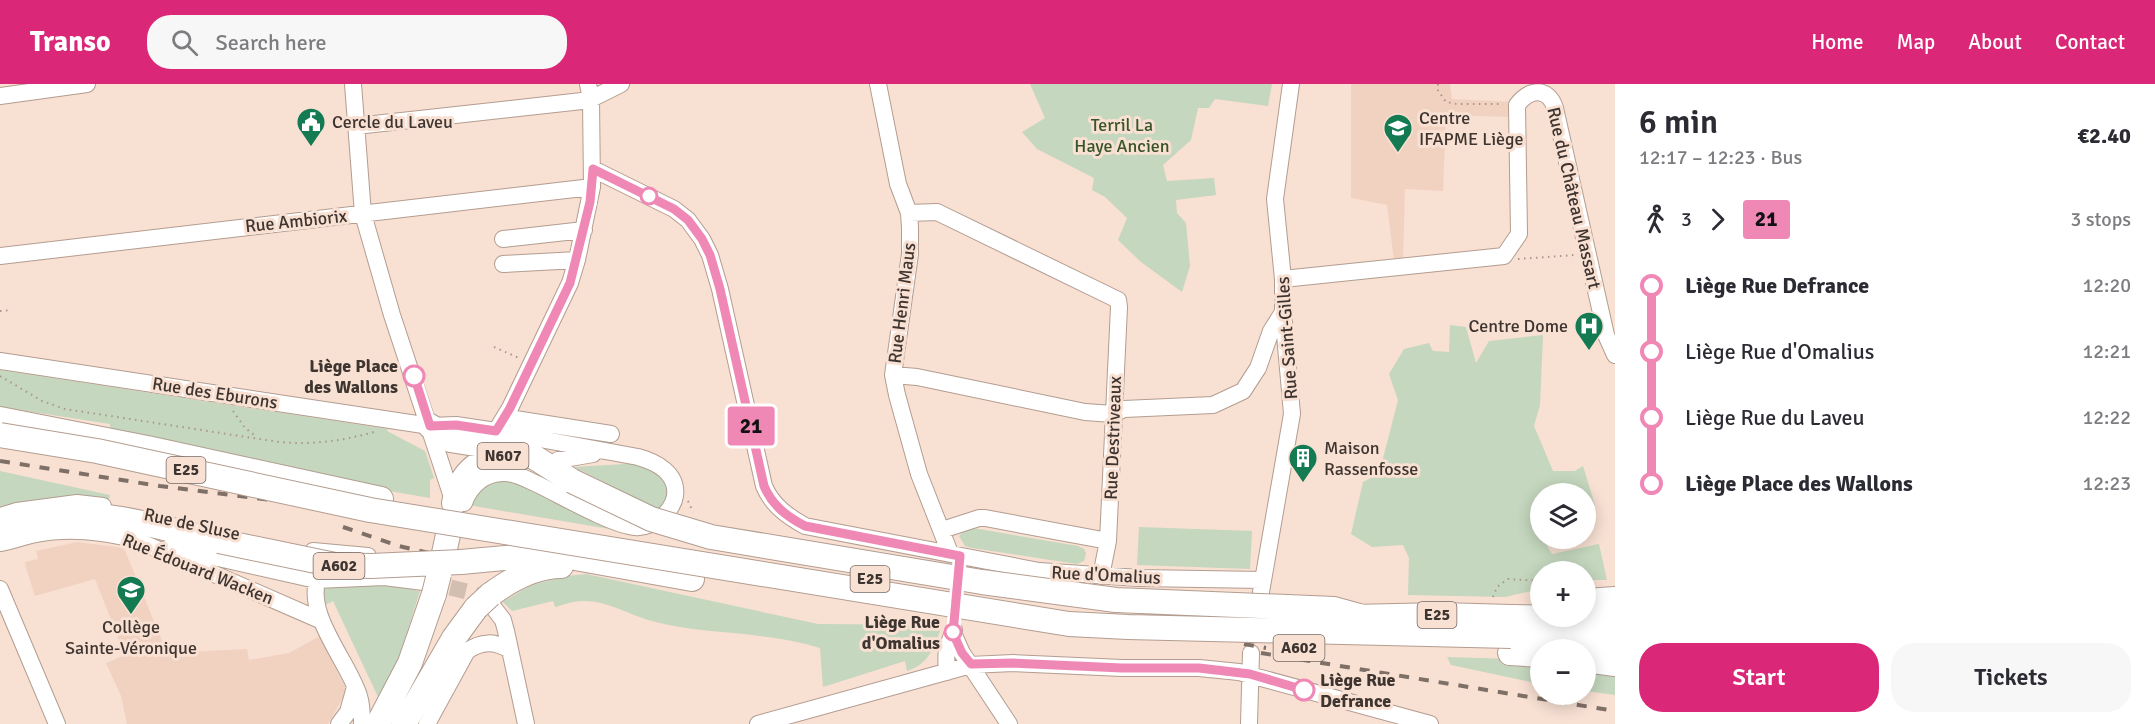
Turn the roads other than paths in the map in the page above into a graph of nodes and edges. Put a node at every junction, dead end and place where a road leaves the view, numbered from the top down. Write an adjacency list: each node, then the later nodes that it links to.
1 (87, 84): 7 (street)
2 (353, 84): 8 (street)
3 (621, 84): 6 (street)
4 (878, 84): 11 (street, Rue Henri Maus)
5 (1291, 84): 18 (street, Rue Saint-Gilles)
6 (589, 91): 8 (street); 9 (street)
7 (0, 96)
8 (356, 126): 12 (street)
9 (593, 169): 10 (street); 45 (street, Rue d'Omalius)
10 (592, 187): 12 (street, Rue Ambiorix); 13 (street)
11 (909, 213): 23 (street, Rue Henri Maus); 26 (street, Rue Destriveaux)
12 (363, 214): 15 (street, Rue Ambiorix); 28 (street)
13 (584, 230): 14 (street); 16 (street)
14 (503, 239)
15 (0, 256)
16 (577, 260): 17 (street); 25 (street)
17 (502, 264)
18 (1283, 279): 19 (street, Rue Saint-Gilles); 20 (street, Rue du Château Massart)
19 (1283, 312): 22 (street); 24 (street, Rue Saint-Gilles)
20 (1615, 354)
21 (0, 361): 28 (street, Rue des Eburons)
22 (1258, 368): 24 (street); 26 (street)
23 (893, 375): 26 (street); 38 (street, Rue Henri Maus)
24 (1288, 376): 52 (street, Rue Saint-Gilles)
25 (512, 414): 29 (street); 30 (street); 32 (street)
26 (1113, 414): 42 (street, Rue Destriveaux)
27 (0, 419): 58 (highway, E25, bridge)
28 (430, 426): 29 (street, Rue des Eburons); 35 (highway, A602); 36 (street)
29 (496, 431): 32 (street, Rue des Eburons)
30 (611, 434)
31 (0, 435): 61 (highway, E25, bridge)
32 (529, 436): 33 (street, Rue des Eburons)
33 (605, 452): 34 (street); 36 (street, Rue des Eburons)
34 (558, 460)
35 (572, 481): 36 (highway, N607); 51 (highway, A602, bridge)
36 (459, 503)
37 (0, 516): 43 (street, Rue de Sluse)
38 (942, 530): 42 (street, Rue d'Omalius); 45 (street, Rue Henri Maus)
39 (454, 531): 48 (highway)
40 (134, 539): 41 (street, Rue Édouard Wacken); 49 (street, Rue de Sluse); 60 (street, Rue Édouard Wacken)
41 (1, 540): 48 (highway, A602, bridge)
42 (1108, 541): 51 (street, Rue Destriveaux)
43 (358, 554): 44 (street); 46 (street, Rue de Sluse)
44 (340, 560)
45 (956, 560): 51 (street, Rue d'Omalius)
46 (382, 561)
47 (641, 571): 48 (highway, A602); 56 (highway, A602); 61 (highway, A602)
48 (446, 574): 77 (highway); 78 (highway)
49 (318, 576): 50 (street, Rue de Sluse); 60 (street)
50 (411, 576)
51 (1097, 586): 52 (street, Rue d'Omalius); 58 (highway, A602, bridge); 61 (highway, A602, bridge)
52 (1262, 586)
53 (0, 589): 74 (street)
54 (1615, 599): 55 (highway)
55 (1596, 600)
56 (486, 603): 65 (street); 79 (highway, A602)
57 (1530, 609): 61 (highway, A602)
58 (1363, 617): 61 (highway, E25, bridge)
59 (1615, 619): 61 (highway, E25)
60 (321, 621): 72 (street)
61 (1508, 625): 62 (highway, E25)
62 (1533, 639)
63 (1615, 642): 64 (highway, E25)
64 (1596, 644)
65 (510, 650): 80 (street); 81 (street)
66 (1251, 653): 71 (street)
67 (1596, 661): 69 (highway)
68 (971, 664): 70 (street); 70 (street); 71 (street); 83 (street)
69 (1615, 664)
70 (947, 672): 82 (street)
71 (1250, 674): 73 (street); 84 (street)
72 (355, 686): 75 (street); 76 (street)
73 (1379, 717): 85 (street)
74 (57, 724)
75 (339, 724)
76 (362, 724)
77 (378, 724)
78 (392, 724)
79 (404, 724)
80 (427, 724)
81 (526, 724)
82 (758, 724)
83 (1009, 724)
84 (1249, 724)
85 (1430, 724)

